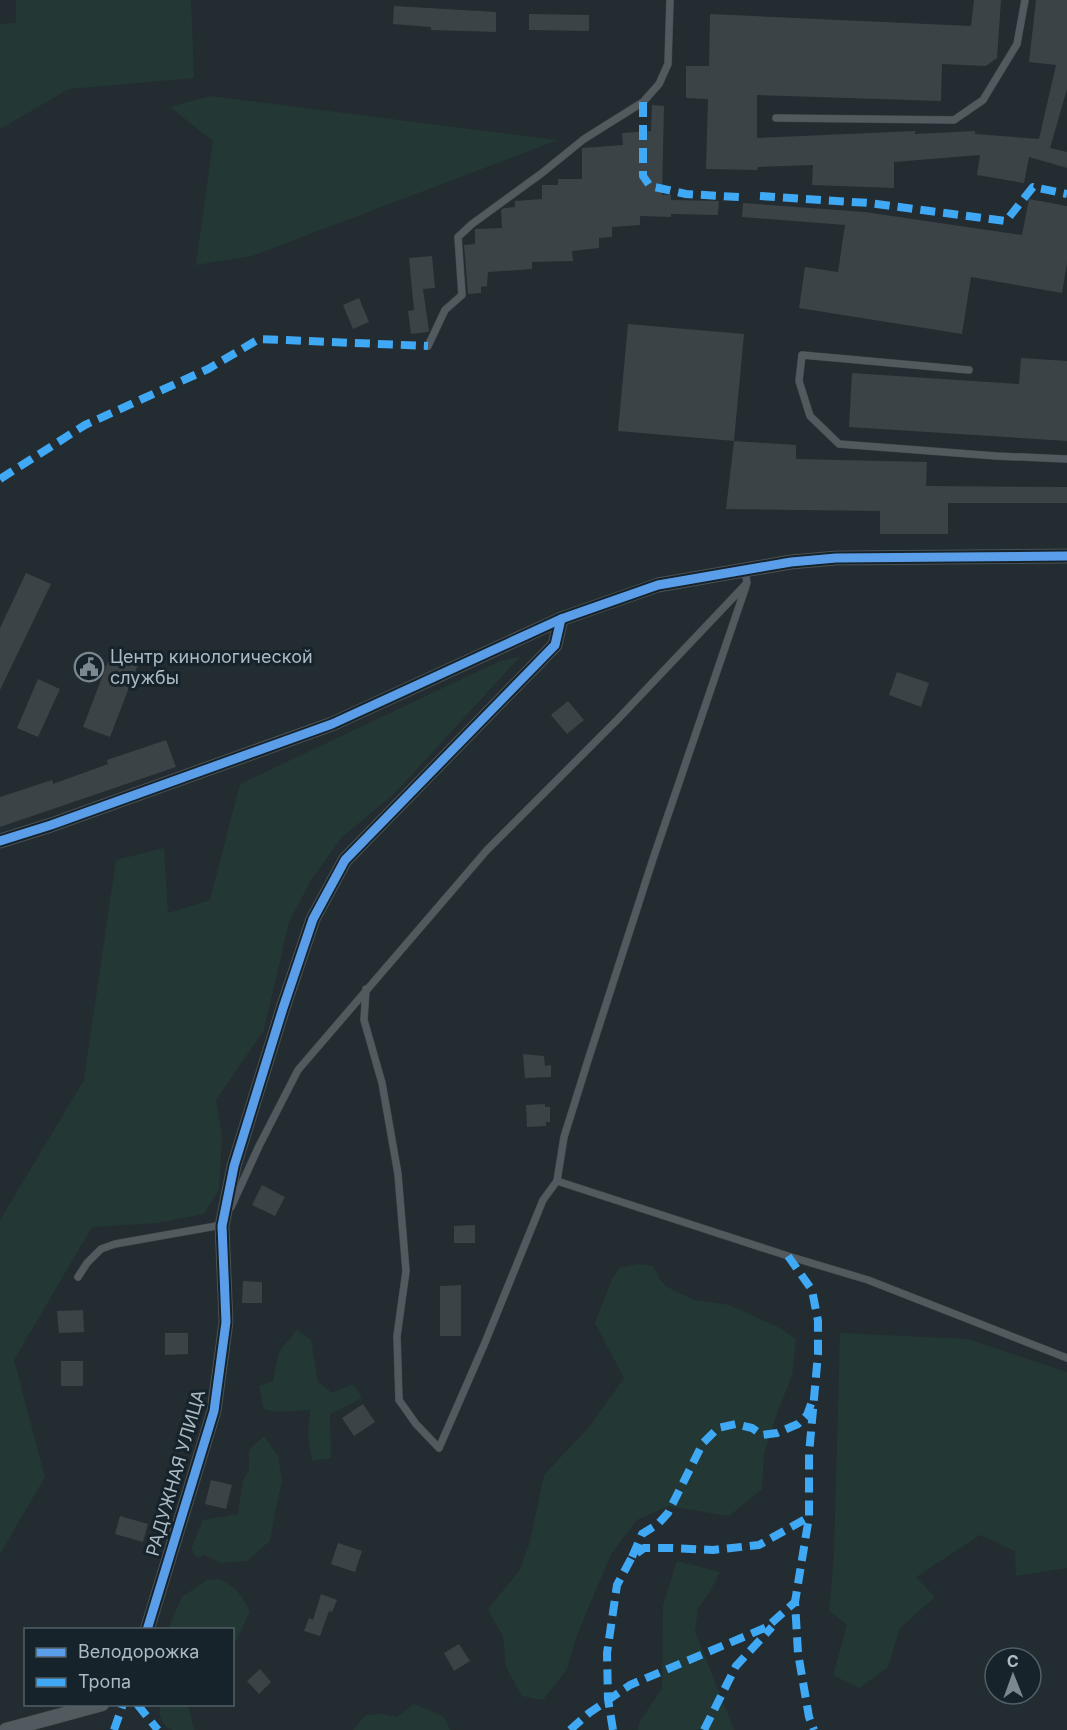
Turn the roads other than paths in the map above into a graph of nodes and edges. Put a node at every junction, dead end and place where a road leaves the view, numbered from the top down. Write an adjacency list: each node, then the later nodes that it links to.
1 (670, 0): 4 (lane)
2 (1025, 0): 3 (lane)
3 (776, 118)
4 (428, 346)
5 (969, 370): 6 (lane)
6 (1067, 459)
7 (1067, 556): 8 (street)
8 (746, 576): 9 (street); 11 (lane); 12 (lane)
9 (561, 619): 10 (street); 13 (street, РАДУЖНАЯ УЛИЦА)
10 (0, 841)
11 (366, 990): 12 (lane); 13 (lane)
12 (557, 1181): 15 (lane)
13 (222, 1226): 14 (lane); 16 (street, РАДУЖНАЯ УЛИЦА)
14 (78, 1277)
15 (1067, 1358)
16 (147, 1628)
17 (95, 1706): 18 (street)
18 (6, 1730)

